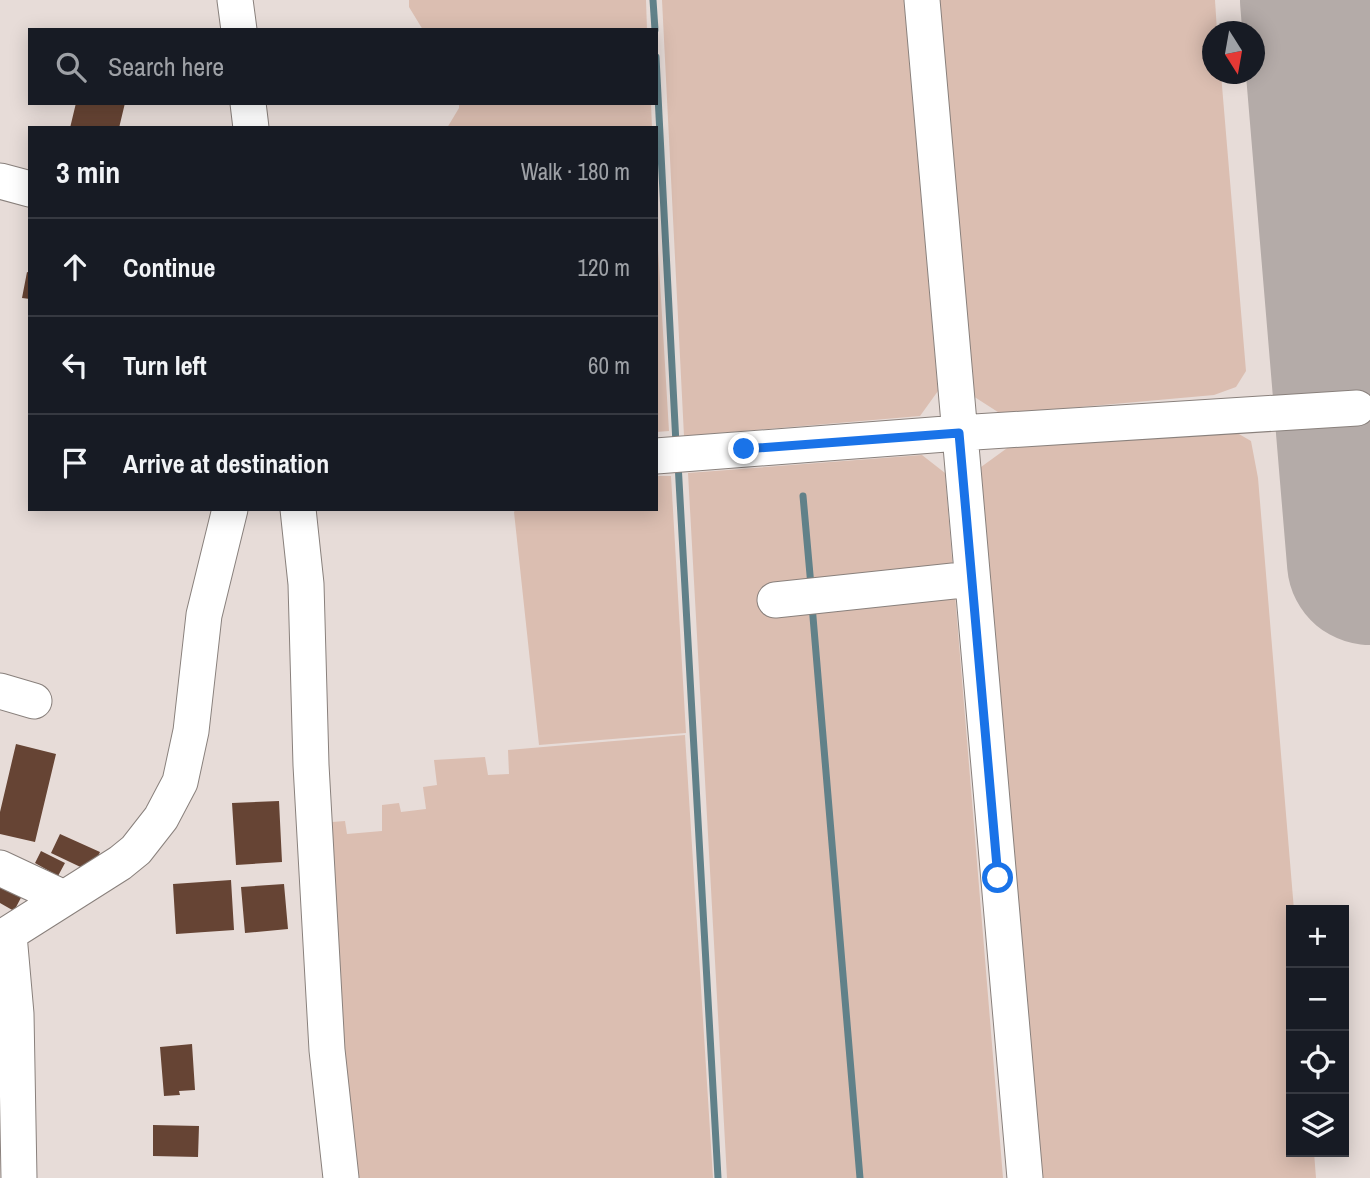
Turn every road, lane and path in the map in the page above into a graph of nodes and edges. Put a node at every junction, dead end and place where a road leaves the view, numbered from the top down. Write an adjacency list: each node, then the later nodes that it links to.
1 (235, 0): 3 (street)
2 (922, 0): 9 (street)
3 (239, 28)
4 (248, 105): 5 (street)
5 (251, 126)
6 (0, 181): 7 (street)
7 (28, 188)
8 (1357, 408): 9 (street)
9 (959, 433): 10 (street); 13 (street)
10 (672, 454)
11 (230, 511): 18 (street)
12 (298, 511): 21 (street)
13 (972, 579): 14 (street); 22 (street)
14 (799, 598)
15 (0, 691): 16 (street)
16 (34, 701)
17 (0, 868): 18 (street)
18 (64, 898): 19 (street)
19 (5, 937): 20 (street)
20 (19, 1178)
21 (341, 1178)
22 (1025, 1178)

